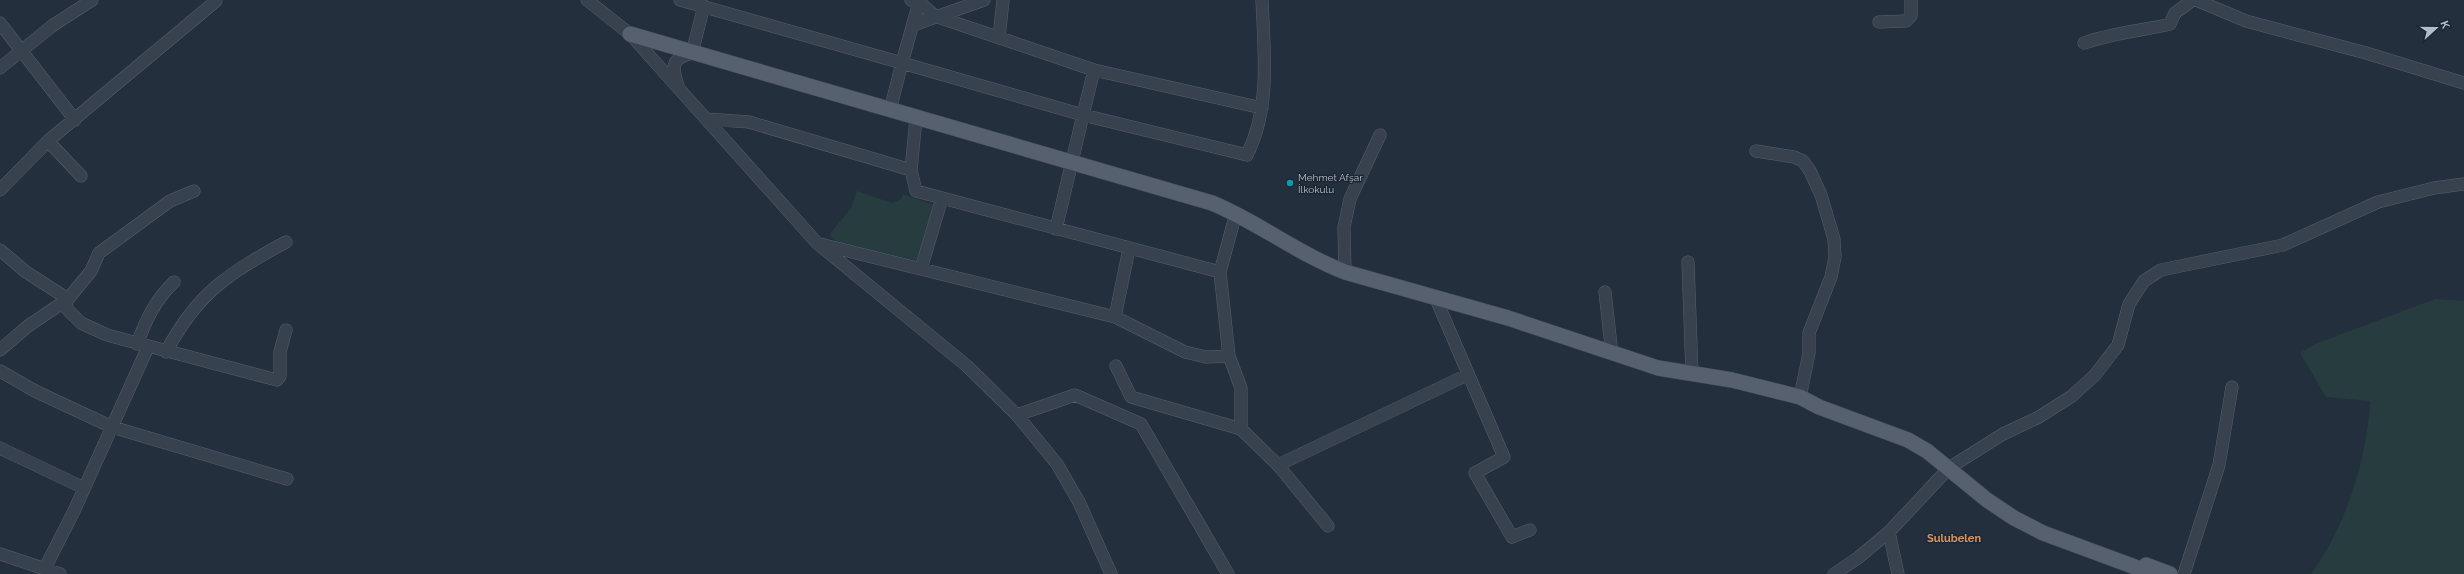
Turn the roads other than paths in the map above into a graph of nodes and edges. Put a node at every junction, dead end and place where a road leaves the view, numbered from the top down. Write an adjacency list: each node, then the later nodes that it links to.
1 (680, 0): 13 (street)
2 (984, 0): 12 (street)
3 (1003, 0): 19 (street)
4 (1262, 0): 28 (street)
5 (1911, 0): 15 (street)
6 (2193, 0): 20 (street)
7 (2196, 0): 26 (street)
8 (216, 1): 33 (street)
9 (589, 1): 18 (street)
10 (915, 1): 14 (street); 17 (street)
11 (84, 2): 21 (street)
12 (962, 3): 14 (street)
13 (704, 6): 22 (street); 23 (street)
14 (936, 16): 17 (street); 19 (street)
15 (1879, 22)
16 (0, 23): 21 (street)
17 (913, 25): 23 (street)
18 (630, 34): 22 (main road); 27 (street)
19 (999, 38): 25 (street)
20 (2084, 43)
21 (20, 50): 24 (street); 33 (street)
22 (692, 53): 27 (street); 29 (main road)
23 (902, 63): 29 (street); 30 (street)
24 (0, 68)
25 (1094, 70): 28 (street); 30 (street)
26 (2464, 83)
27 (679, 89): 32 (street)
28 (1262, 108): 30 (street)
29 (890, 110): 31 (main road)
30 (1083, 115): 37 (street)
31 (916, 118): 37 (main road); 38 (street)
32 (706, 119): 38 (street); 47 (street)
33 (75, 120): 35 (street)
34 (1380, 135): 53 (street)
35 (48, 141): 39 (street); 41 (street)
36 (1756, 151): 70 (street)
37 (1073, 162): 44 (main road); 45 (street)
38 (911, 170): 43 (street)
39 (81, 176)
40 (2464, 184): 76 (street)
41 (0, 190)
42 (194, 191): 56 (street)
43 (942, 198): 45 (street); 51 (street)
44 (1236, 213): 52 (street); 53 (main road)
45 (1056, 229): 48 (street)
46 (286, 242): 62 (street)
47 (817, 243): 51 (street); 71 (street)
48 (1129, 249): 52 (street); 58 (street)
49 (0, 250): 56 (street)
50 (1688, 262): 67 (street)
51 (921, 269): 58 (street)
52 (1220, 272): 64 (street)
53 (1344, 272): 57 (main road)
54 (174, 282): 60 (street)
55 (1605, 292): 63 (street)
56 (68, 299): 60 (street); 61 (street)
57 (1436, 299): 63 (main road); 68 (street)
58 (1115, 318): 64 (street)
59 (286, 330): 62 (street)
60 (142, 345): 62 (street); 72 (street)
61 (0, 350)
62 (166, 352)
63 (1612, 354): 67 (main road)
64 (1229, 356): 73 (street)
65 (1116, 366): 73 (street)
66 (0, 371): 72 (street)
67 (1692, 374): 70 (main road)
68 (1468, 375): 75 (street); 80 (street)
69 (2232, 387): 91 (street)
70 (1805, 399): 76 (main road)
71 (1017, 414): 85 (street); 86 (street)
72 (112, 427): 77 (street); 78 (street)
73 (1241, 429): 75 (street)
74 (0, 448): 78 (street)
75 (1278, 465): 79 (street)
76 (1952, 467): 81 (street); 89 (main road); 90 (main road)
77 (287, 479)
78 (84, 488): 83 (street)
79 (1328, 526)
80 (1530, 530)
81 (1888, 532): 87 (street); 88 (street)
82 (0, 554): 83 (street)
83 (45, 568): 84 (street)
84 (60, 574)
85 (1111, 574)
86 (1228, 574)
87 (1834, 574)
88 (1898, 574)
89 (2154, 574)
90 (2170, 574)
91 (2184, 574)

